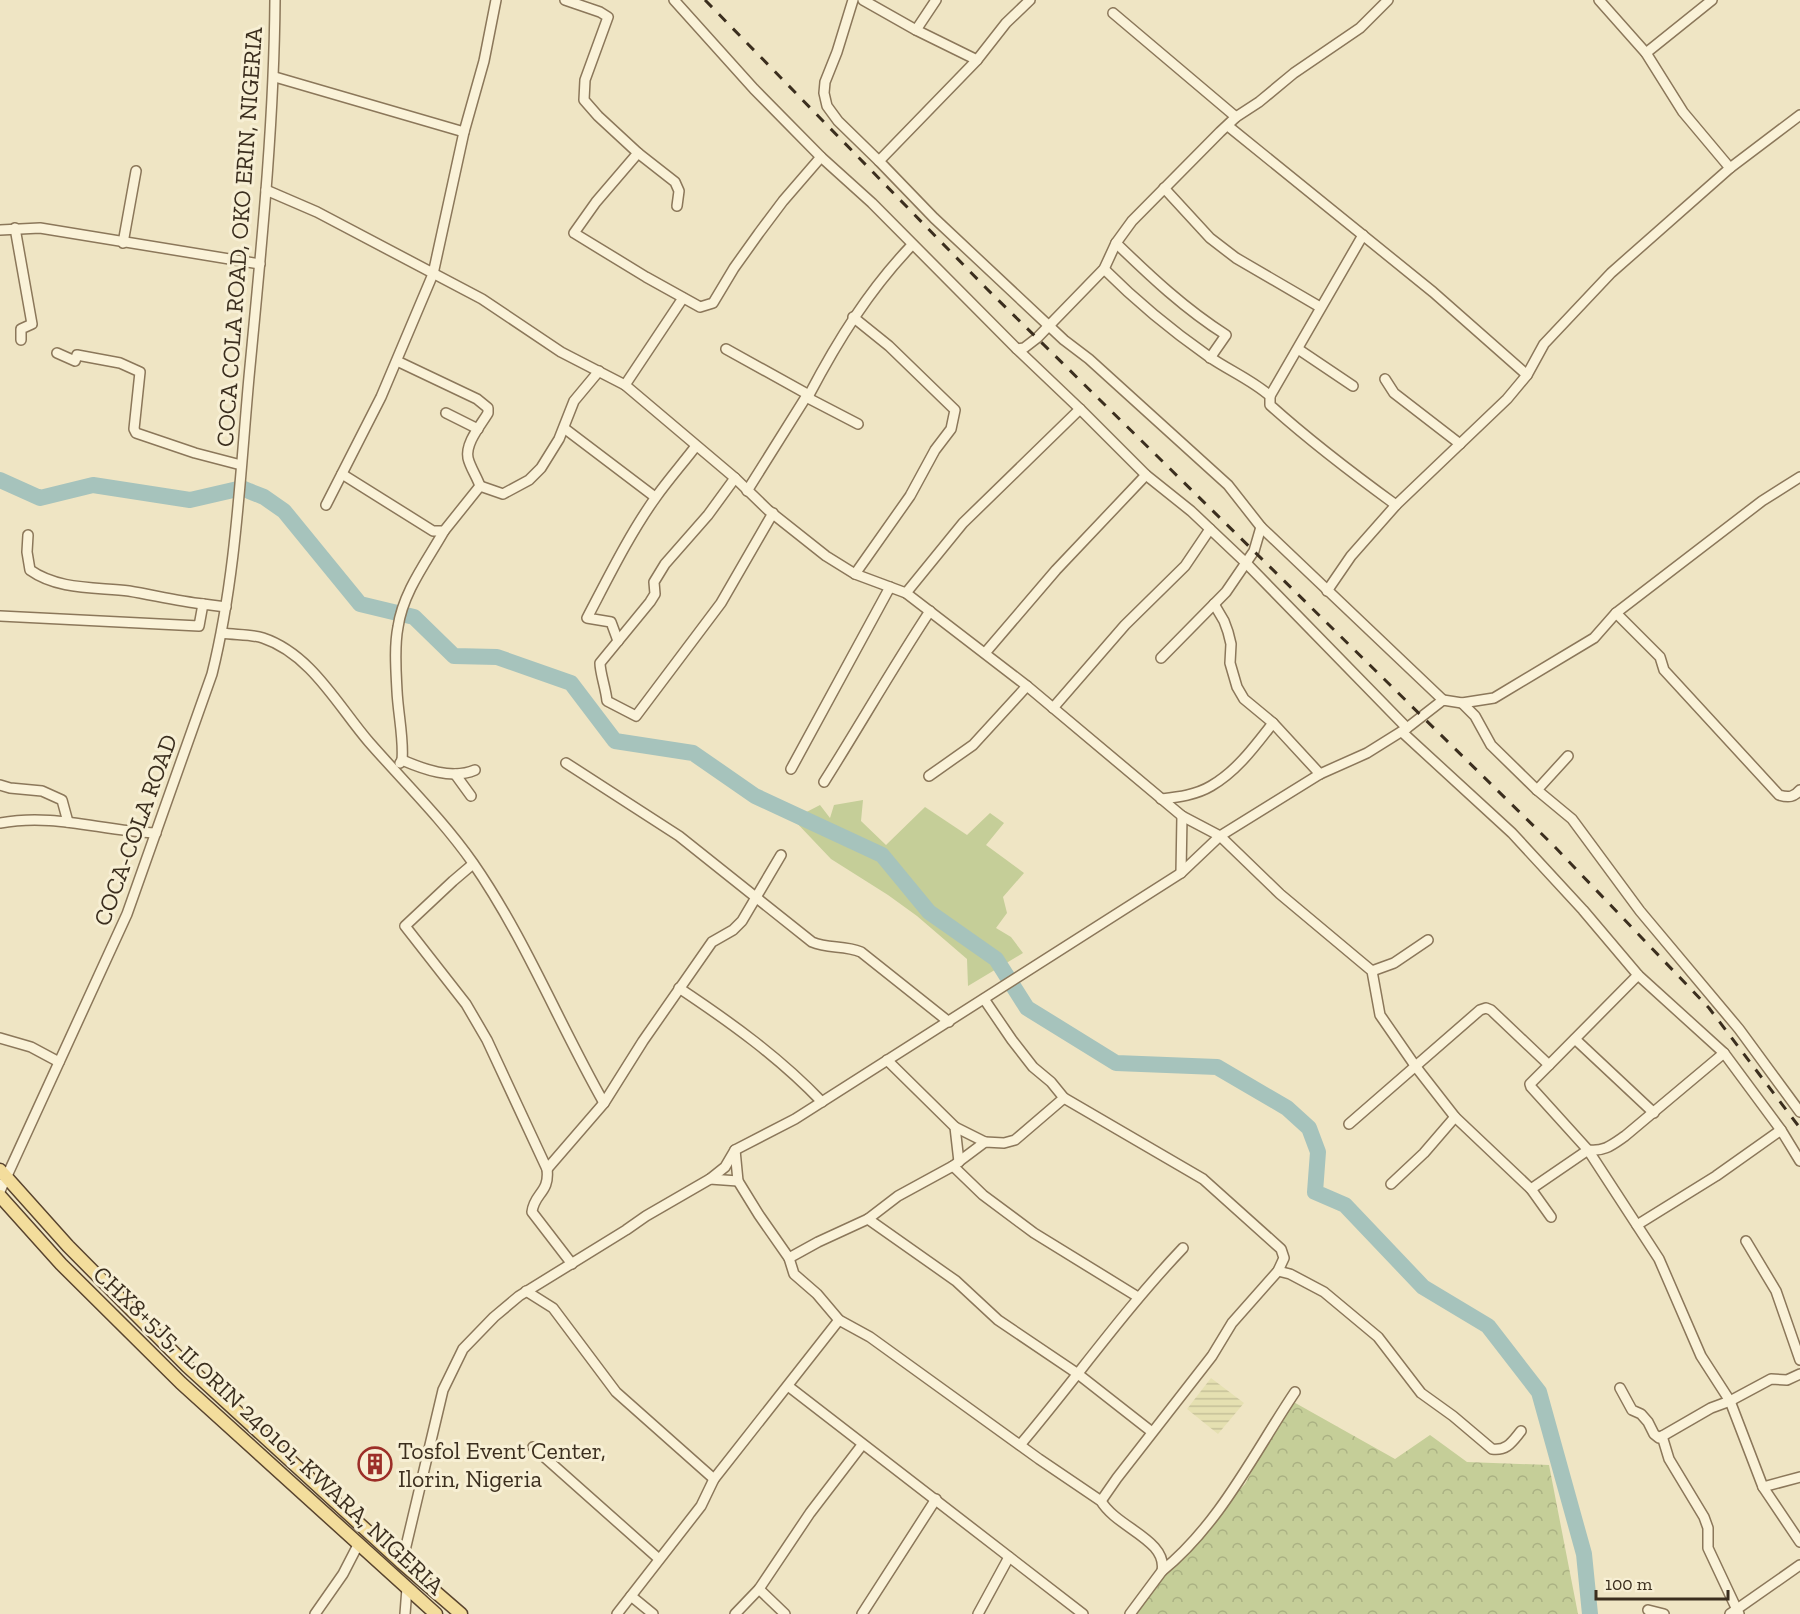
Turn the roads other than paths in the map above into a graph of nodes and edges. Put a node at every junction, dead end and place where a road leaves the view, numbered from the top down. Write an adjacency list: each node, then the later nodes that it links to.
1 (275, 0): 16 (street, COCA COLA ROAD, OKO ERIN, NIGERIA)
2 (496, 0): 20 (street)
3 (565, 0): 21 (street)
4 (674, 0): 22 (street)
5 (853, 0): 23 (street)
6 (863, 0): 13 (street)
7 (936, 0): 13 (street)
8 (1030, 0): 15 (street)
9 (1388, 0): 18 (street)
10 (1599, 0): 14 (street)
11 (1712, 0): 14 (street)
12 (1113, 13): 18 (street)
13 (916, 30): 15 (street)
14 (1646, 53): 24 (street)
15 (977, 60): 23 (street)
16 (275, 77): 20 (street); 27 (street, COCA COLA ROAD, OKO ERIN, NIGERIA)
17 (1800, 115): 24 (street)
18 (1236, 117): 19 (street)
19 (1228, 126): 26 (street); 31 (street)
20 (464, 132): 37 (street)
21 (638, 153): 28 (street); 38 (street)
22 (821, 157): 34 (street); 38 (street)
23 (879, 161): 41 (street)
24 (1730, 168): 50 (street)
25 (136, 171): 32 (street)
26 (1164, 188): 33 (street); 39 (street)
27 (266, 190): 35 (street, COCA COLA ROAD, OKO ERIN, NIGERIA); 37 (street)
28 (677, 206)
29 (15, 228): 30 (street); 32 (street); 42 (street)
30 (0, 230)
31 (1363, 235): 39 (street); 50 (street)
32 (123, 243): 35 (street)
33 (1116, 243): 36 (street); 47 (street)
34 (912, 245): 40 (street); 45 (street)
35 (260, 264): 63 (street, COCA COLA ROAD, OKO ERIN, NIGERIA)
36 (1104, 269): 41 (street); 47 (street)
37 (433, 274): 48 (street); 49 (street)
38 (682, 298): 52 (street)
39 (1320, 307): 44 (street)
40 (853, 317): 54 (street); 80 (street)
41 (1050, 325): 45 (street); 75 (street)
42 (21, 340)
43 (726, 349): 54 (street)
44 (1298, 349): 53 (street); 55 (street)
45 (1017, 350): 56 (street)
46 (57, 353): 63 (street)
47 (1210, 357): 55 (street)
48 (397, 361): 60 (street); 64 (street)
49 (599, 371): 52 (street); 59 (street)
50 (1527, 375): 61 (street)
51 (1385, 379): 61 (street)
52 (625, 385): 62 (street)
53 (1353, 386)
54 (808, 396): 58 (street); 70 (street)
55 (1270, 396): 73 (street)
56 (1080, 409): 65 (street); 83 (street)
57 (446, 413): 60 (street)
58 (858, 424)
59 (564, 428): 69 (street); 71 (street)
60 (478, 429): 69 (street)
61 (1460, 444): 73 (street)
62 (696, 446): 66 (street); 71 (street)
63 (241, 465): 68 (street, COCA COLA ROAD, OKO ERIN, NIGERIA)
64 (342, 474): 72 (street); 77 (street)
65 (1146, 475): 76 (street); 92 (street)
66 (735, 477): 70 (street); 91 (street)
67 (1800, 477): 88 (street)
68 (240, 478): 86 (street, COCA-COLA ROAD)
69 (480, 486): 77 (street)
70 (747, 491): 74 (street)
71 (656, 498): 91 (street)
72 (326, 505)
73 (1396, 505): 82 (street)
74 (773, 513): 80 (street); 91 (street)
75 (1261, 527): 79 (street); 82 (street)
76 (1210, 529): 79 (street); 97 (street)
77 (444, 531): 101 (street)
78 (28, 535): 84 (street)
79 (1246, 563): 85 (street); 99 (street)
80 (855, 574): 81 (street)
81 (890, 587): 83 (street); 103 (street)
82 (1327, 591): 95 (street)
83 (906, 593): 87 (street)
84 (203, 604): 86 (street); 89 (street)
85 (1214, 604): 93 (street); 98 (street)
86 (226, 607): 90 (street, COCA-COLA ROAD)
87 (930, 611): 92 (street); 109 (street)
88 (1616, 613): 96 (street); 112 (street)
89 (0, 616)
90 (222, 633): 104 (street); 118 (street, COCA-COLA ROAD)
91 (618, 641)
92 (985, 653): 94 (street)
93 (1161, 658)
94 (1027, 686): 97 (street); 108 (street)
95 (1443, 700): 96 (street); 99 (street)
96 (1462, 703): 111 (street)
97 (1053, 708): 114 (street)
98 (1273, 723): 107 (street); 114 (street)
99 (1404, 730): 107 (street); 126 (street)
100 (1568, 756): 111 (street)
101 (402, 760): 104 (street); 106 (street)
102 (566, 763): 123 (street)
103 (791, 769)
104 (394, 770): 121 (street)
105 (475, 770): 106 (street)
106 (455, 774): 113 (street)
107 (1320, 774): 119 (street)
108 (929, 776)
109 (824, 782)
110 (0, 785): 116 (street)
111 (1537, 790): 140 (street)
112 (1800, 790)
113 (471, 796)
114 (1161, 799): 115 (street)
115 (1182, 816): 119 (street); 122 (street)
116 (68, 822): 117 (street); 118 (street)
117 (0, 823)
118 (156, 834): 134 (street, COCA-COLA ROAD)
119 (1220, 836): 122 (street); 125 (street)
120 (782, 855): 123 (street)
121 (473, 864): 139 (street); 151 (street)
122 (1181, 873): 128 (street)
123 (756, 897): 127 (street); 129 (street)
124 (1428, 940): 125 (street)
125 (1372, 971): 136 (street)
126 (1638, 975): 131 (street); 132 (street)
127 (679, 987): 138 (street); 139 (street)
128 (984, 999): 129 (street); 137 (street)
129 (949, 1022): 133 (street)
130 (0, 1038): 134 (street)
131 (1575, 1039): 135 (street); 141 (street)
132 (1724, 1053): 141 (street); 145 (street)
133 (887, 1060): 138 (street); 144 (street)
134 (59, 1062): 152 (street, COCA-COLA ROAD)
135 (1549, 1065): 136 (street); 148 (street)
136 (1416, 1066): 142 (street); 143 (street)
137 (1064, 1098): 146 (street); 166 (street)
138 (822, 1102): 147 (street)
139 (604, 1103): 151 (street)
140 (1800, 1112)
141 (1654, 1113): 148 (street)
142 (1455, 1117): 155 (street); 156 (street)
143 (1349, 1124)
144 (955, 1127): 146 (street); 150 (street)
145 (1781, 1130): 149 (street); 161 (street)
146 (985, 1142): 150 (street)
147 (735, 1150): 153 (street); 154 (street)
148 (1588, 1150): 156 (street); 161 (street)
149 (1800, 1161)
150 (956, 1164): 160 (street); 168 (street)
151 (547, 1170): 165 (street)
152 (3, 1174): 157 (street, COCA-COLA ROAD); 192 (main road, CHX8+5J5, ILORIN 240101, KWARA, NIGERIA)
153 (710, 1179): 154 (street); 165 (street)
154 (738, 1181): 164 (street)
155 (1391, 1184)
156 (1531, 1189): 159 (street)
157 (0, 1191)
158 (0, 1196): 189 (main road, CHX8+5J5, ILORIN 240101, KWARA, NIGERIA)
159 (1551, 1217)
160 (868, 1219): 164 (street); 171 (street)
161 (1637, 1225): 176 (street)
162 (1746, 1242): 170 (street)
163 (1183, 1248): 168 (street)
164 (789, 1258): 169 (street)
165 (572, 1264): 167 (street)
166 (1278, 1271): 177 (street); 178 (street)
167 (526, 1291): 184 (street); 192 (street)
168 (1137, 1298): 171 (street)
169 (839, 1320): 173 (street); 181 (street)
170 (1800, 1360)
171 (1078, 1374): 178 (street); 181 (street)
172 (1800, 1374): 176 (street)
173 (788, 1386): 180 (street); 184 (street)
174 (1620, 1388): 179 (street)
175 (1296, 1392): 194 (street)
176 (1730, 1401): 179 (street); 185 (street)
177 (1521, 1431)
178 (1152, 1432): 187 (street)
179 (1662, 1436): 199 (street)
180 (862, 1445): 186 (street); 196 (street)
181 (1020, 1445): 187 (street)
182 (533, 1447): 191 (street)
183 (1800, 1477): 185 (street)
184 (714, 1479): 191 (street)
185 (1763, 1487): 188 (street)
186 (936, 1499): 190 (street); 208 (street)
187 (1101, 1501): 194 (street)
188 (1800, 1542)
189 (359, 1543): 195 (main road, CHX8+5J5, ILORIN 240101, KWARA, NIGERIA); 200 (street)
190 (1009, 1557): 209 (street); 210 (street)
191 (659, 1559): 197 (street)
192 (402, 1563): 203 (main road, CHX8+5J5, ILORIN 240101, KWARA, NIGERIA)
193 (1800, 1565): 199 (street)
194 (1162, 1571): 211 (street)
195 (407, 1588): 201 (street); 202 (main road, CHX8+5J5, ILORIN 240101, KWARA, NIGERIA)
196 (759, 1589): 206 (street); 207 (street)
197 (631, 1596): 204 (street); 205 (street)
198 (1648, 1610): 212 (street)
199 (1735, 1613)
200 (315, 1614)
201 (405, 1614)
202 (436, 1614)
203 (461, 1614)
204 (617, 1614)
205 (653, 1614)
206 (735, 1614)
207 (785, 1614)
208 (862, 1614)
209 (978, 1614)
210 (1083, 1614)
211 (1130, 1614)
212 (1664, 1614)

